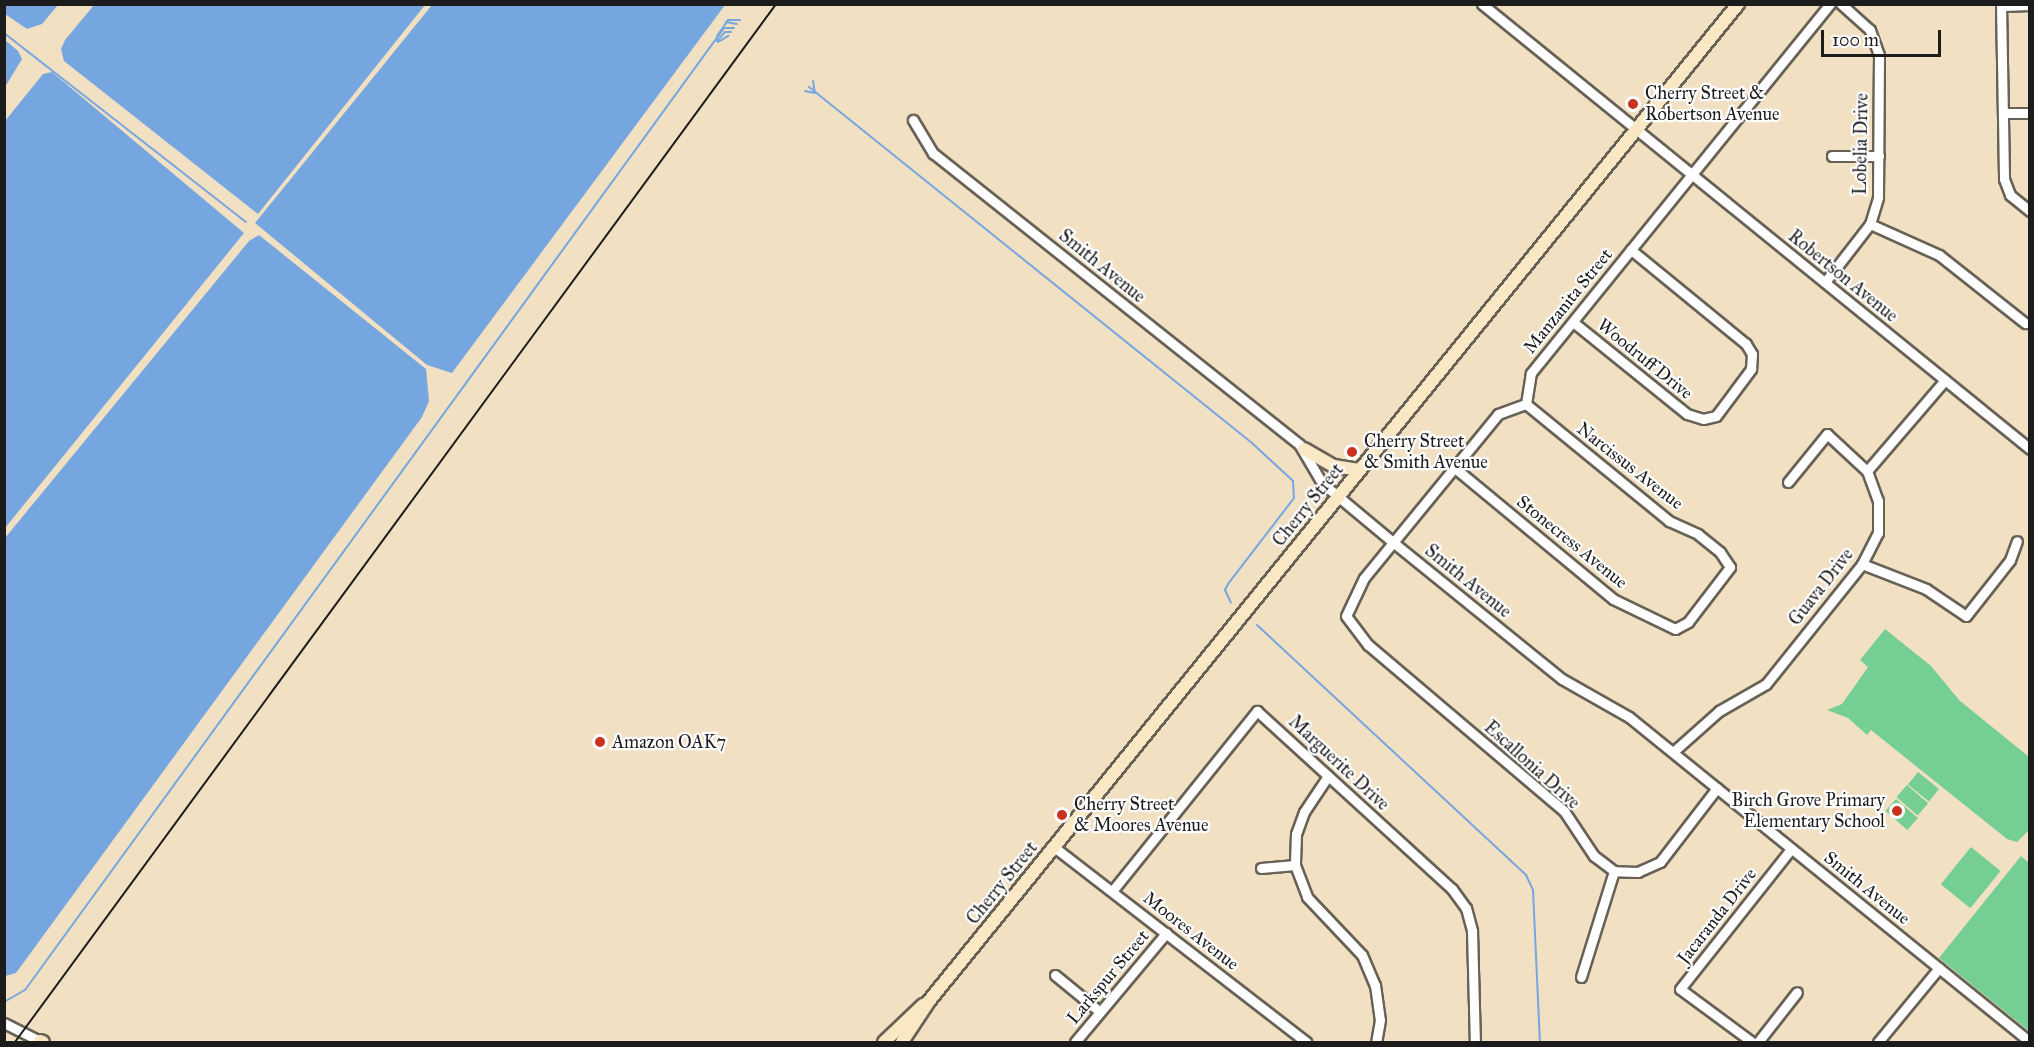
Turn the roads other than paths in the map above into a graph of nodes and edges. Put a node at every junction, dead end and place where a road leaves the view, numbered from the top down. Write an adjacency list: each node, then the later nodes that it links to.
1 (1482, 4): 10 (street, Robertson Avenue)
2 (1738, 4): 10 (street, Cherry Street)
3 (1830, 4): 13 (street, Manzanita Street)
4 (1841, 4): 12 (street, Lobelia Drive)
5 (2001, 5): 6 (street); 7 (street)
6 (2030, 5)
7 (2004, 113): 8 (street); 14 (street)
8 (2030, 113)
9 (913, 120): 23 (street, Smith Avenue)
10 (1636, 130): 13 (street, Robertson Avenue); 25 (street, Cherry Street)
11 (1832, 156): 12 (street)
12 (1879, 156): 15 (street, Lobelia Drive)
13 (1692, 176): 16 (street, Manzanita Street); 17 (street, Robertson Avenue)
14 (2030, 211)
15 (1870, 224): 17 (street, Lobelia Drive); 19 (street)
16 (1631, 250): 18 (street, Manzanita Street); 18 (street, Woodruff Drive)
17 (1825, 282): 20 (street, Robertson Avenue)
18 (1573, 322): 21 (street, Manzanita Street)
19 (2025, 323)
20 (1945, 380): 22 (street, Robertson Avenue); 26 (street)
21 (1526, 404): 24 (street); 32 (street, Narcissus Avenue)
22 (2030, 449)
23 (1304, 450): 25 (street); 28 (street, Smith Avenue)
24 (1456, 469): 30 (street); 32 (street, Stonecress Avenue)
25 (1359, 470): 28 (street, Cherry Street)
26 (1867, 471): 27 (street); 31 (street, Guava Drive)
27 (1788, 482)
28 (1339, 497): 30 (street, Smith Avenue); 36 (street, Cherry Street)
29 (2017, 541): 31 (street)
30 (1394, 543): 33 (street, Smith Avenue); 40 (street, Escallonia Drive)
31 (1863, 564): 33 (street, Guava Drive)
32 (1675, 629)
33 (1673, 752): 35 (street, Smith Avenue)
34 (1328, 776): 38 (street); 41 (street, Marguerite Drive); 56 (street, Marguerite Drive)
35 (1717, 788): 37 (street, Smith Avenue); 40 (street)
36 (1054, 847): 41 (street, Moores Avenue); 47 (street, Cherry Street)
37 (1791, 849): 43 (street, Smith Avenue); 57 (street, Jacaranda Drive)
38 (1295, 865): 39 (street); 55 (street)
39 (1262, 868)
40 (1614, 871): 45 (street)
41 (1113, 890): 42 (street, Moores Avenue)
42 (1166, 933): 48 (street, Larkspur Street); 54 (street, Moores Avenue)
43 (1939, 968): 59 (street); 60 (street, Smith Avenue)
44 (1055, 975): 48 (street)
45 (1581, 977)
46 (1797, 992): 58 (street)
47 (929, 1001): 51 (street, Cherry Street); 52 (street, Cherry Street)
48 (1100, 1012): 53 (street, Larkspur Street)
49 (4, 1023): 50 (street)
50 (41, 1042)
51 (884, 1042)
52 (902, 1042)
53 (1075, 1042)
54 (1306, 1042)
55 (1376, 1042)
56 (1475, 1042)
57 (1752, 1042)
58 (1758, 1042)
59 (1878, 1042)
60 (2030, 1042)

